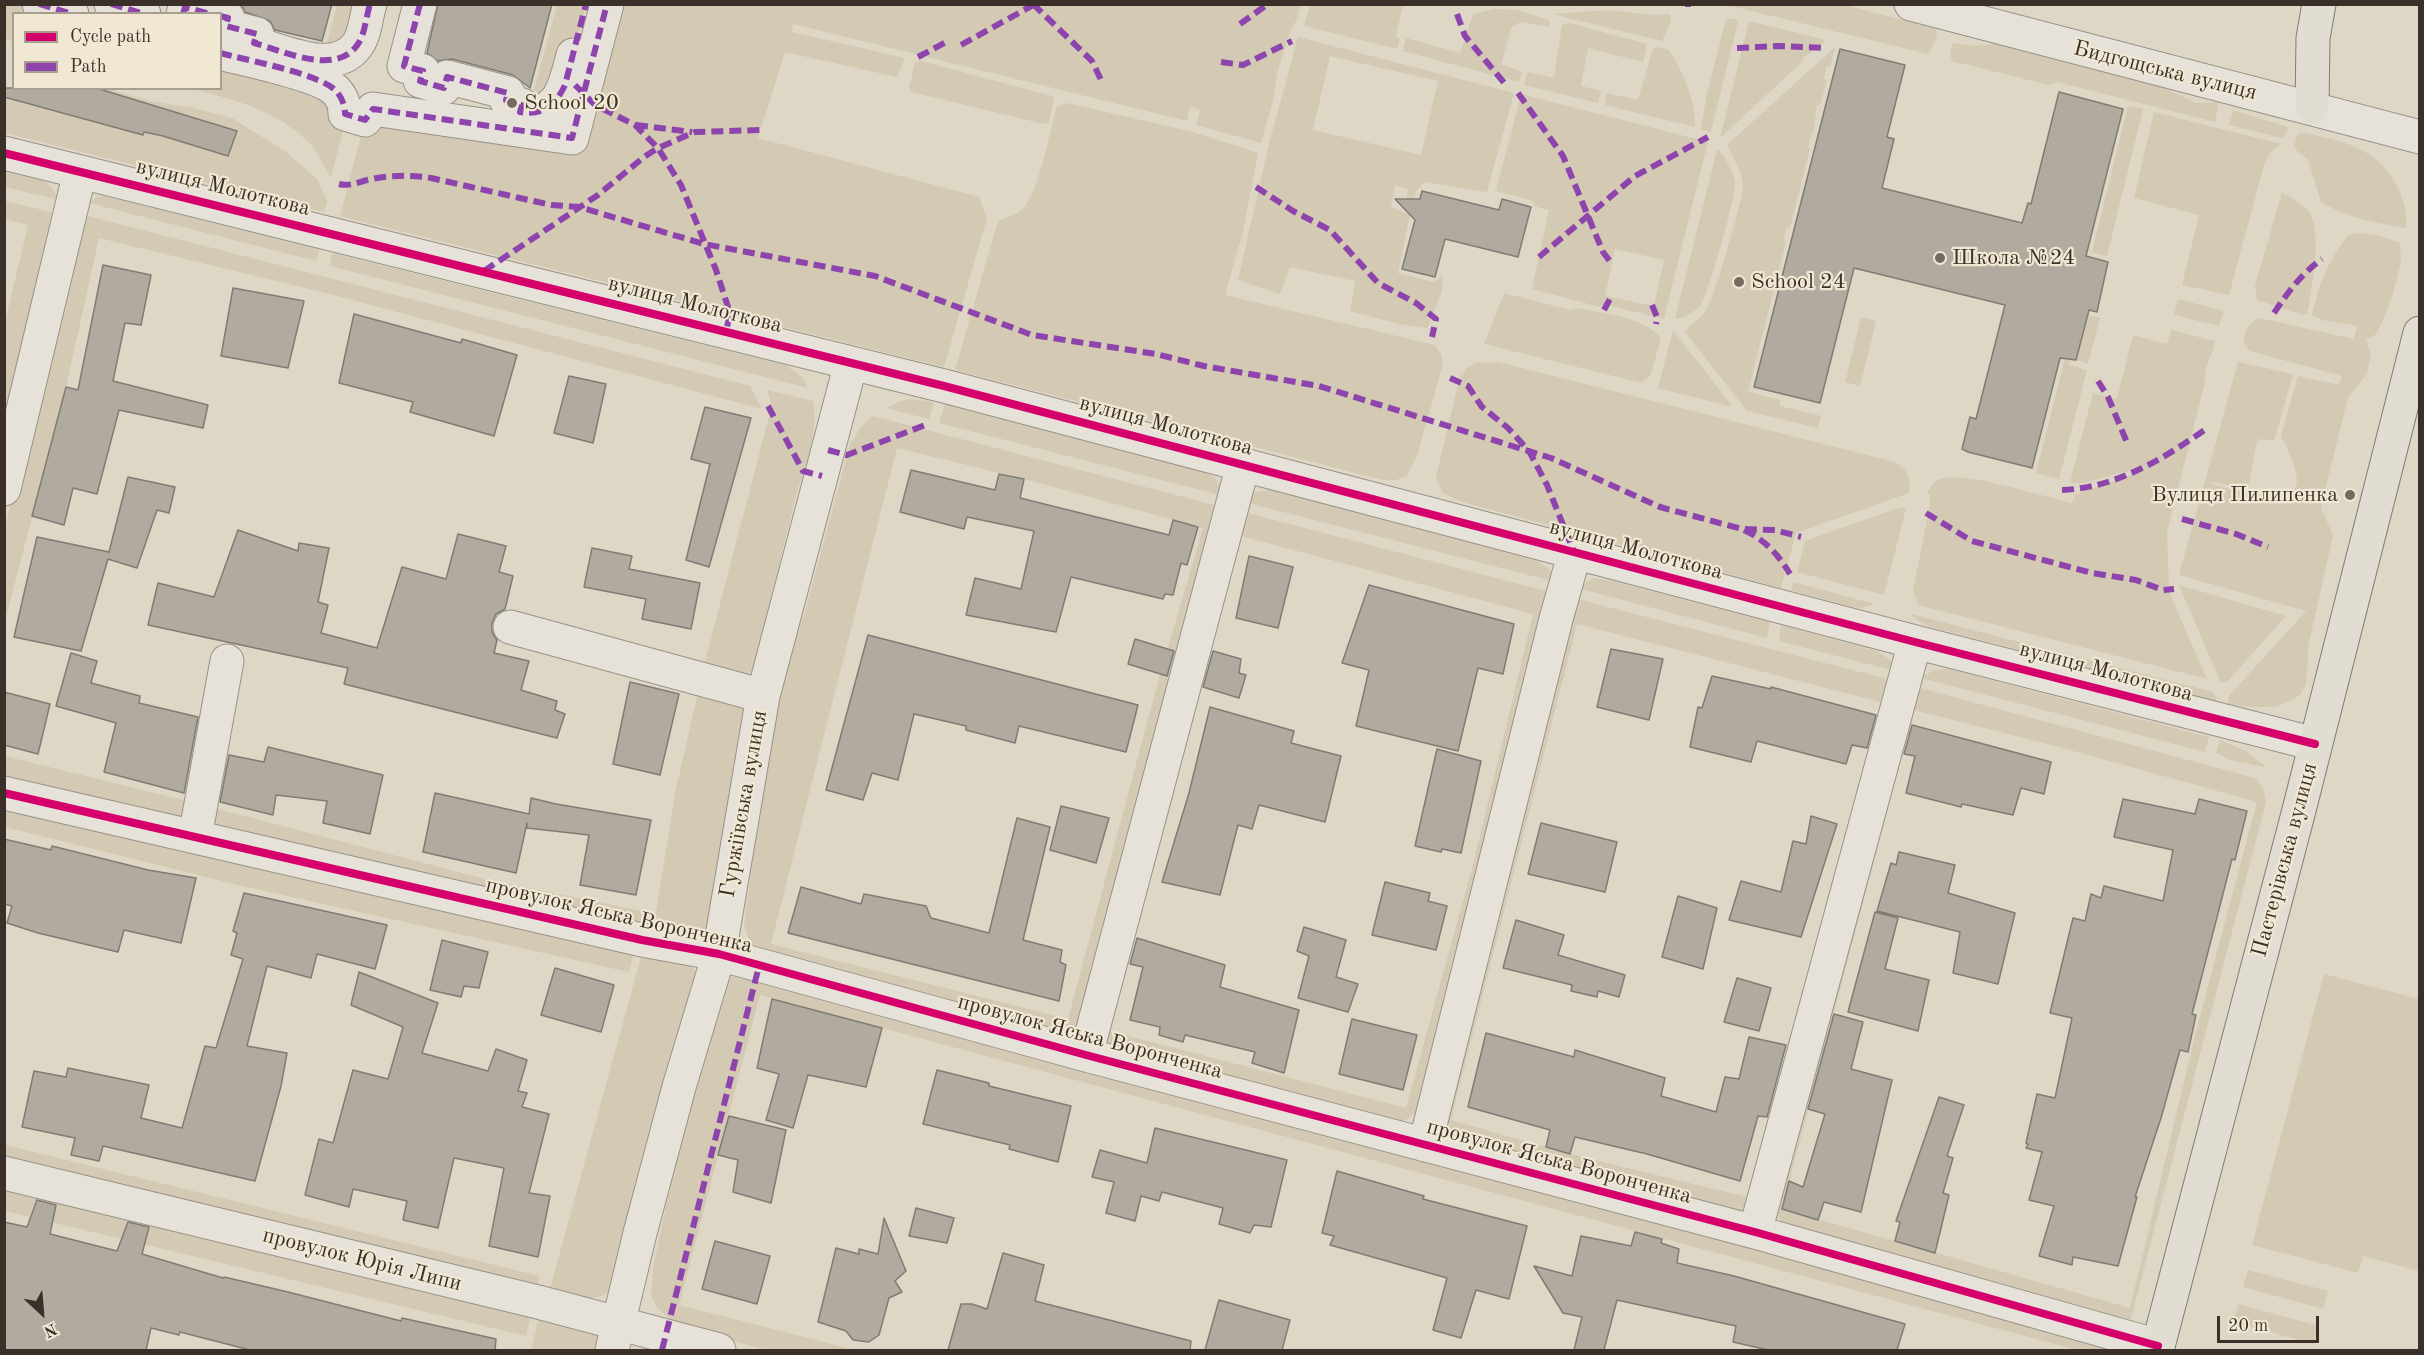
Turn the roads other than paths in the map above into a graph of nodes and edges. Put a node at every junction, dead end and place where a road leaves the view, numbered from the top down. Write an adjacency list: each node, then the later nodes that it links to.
1 (39, 4): 9 (street)
2 (111, 4): 10 (street)
3 (370, 4): 13 (street)
4 (420, 4): 5 (street)
5 (586, 4)
6 (607, 4): 14 (street)
7 (1911, 4): 15 (street, Бидгощська вулиця)
8 (2319, 4): 15 (main road)
9 (65, 12)
10 (137, 12)
11 (184, 12): 12 (street)
12 (203, 12)
13 (222, 16)
14 (222, 54)
15 (2312, 108): 16 (street, Бидгощська вулиця)
16 (2420, 137)
17 (4, 153): 18 (street, вулиця Молоткова)
18 (80, 172): 20 (street, вулиця Молоткова); 22 (street)
19 (2420, 333): 28 (main road, Пастерівська вулиця)
20 (851, 363): 21 (street, вулиця Молоткова); 27 (street, Гуржіївська вулиця)
21 (1244, 465): 23 (street, вулиця Молоткова); 32 (street)
22 (4, 489)
23 (1575, 552): 25 (street, вулиця Молоткова); 33 (street)
24 (510, 627): 27 (street)
25 (1915, 642): 28 (street, вулиця Молоткова); 35 (street)
26 (227, 661): 30 (street)
27 (762, 696): 31 (street, Гуржіївська вулиця)
28 (2315, 744): 37 (main road, Пастерівська вулиця)
29 (4, 793): 30 (street, провулок Яська Воронченка)
30 (195, 837): 31 (street, провулок Яська Воронченка)
31 (719, 954): 32 (street, провулок Яська Воронченка); 36 (street, Гуржіївська вулиця)
32 (1086, 1055): 33 (street, провулок Яська Воронченка)
33 (1425, 1145): 35 (street, провулок Яська Воронченка)
34 (4, 1173): 36 (street, провулок Юрія Липи)
35 (1755, 1232): 37 (street, провулок Яська Воронченка)
36 (616, 1338): 38 (street, провулок Юрія Липи)
37 (2158, 1348)
38 (719, 1350)

